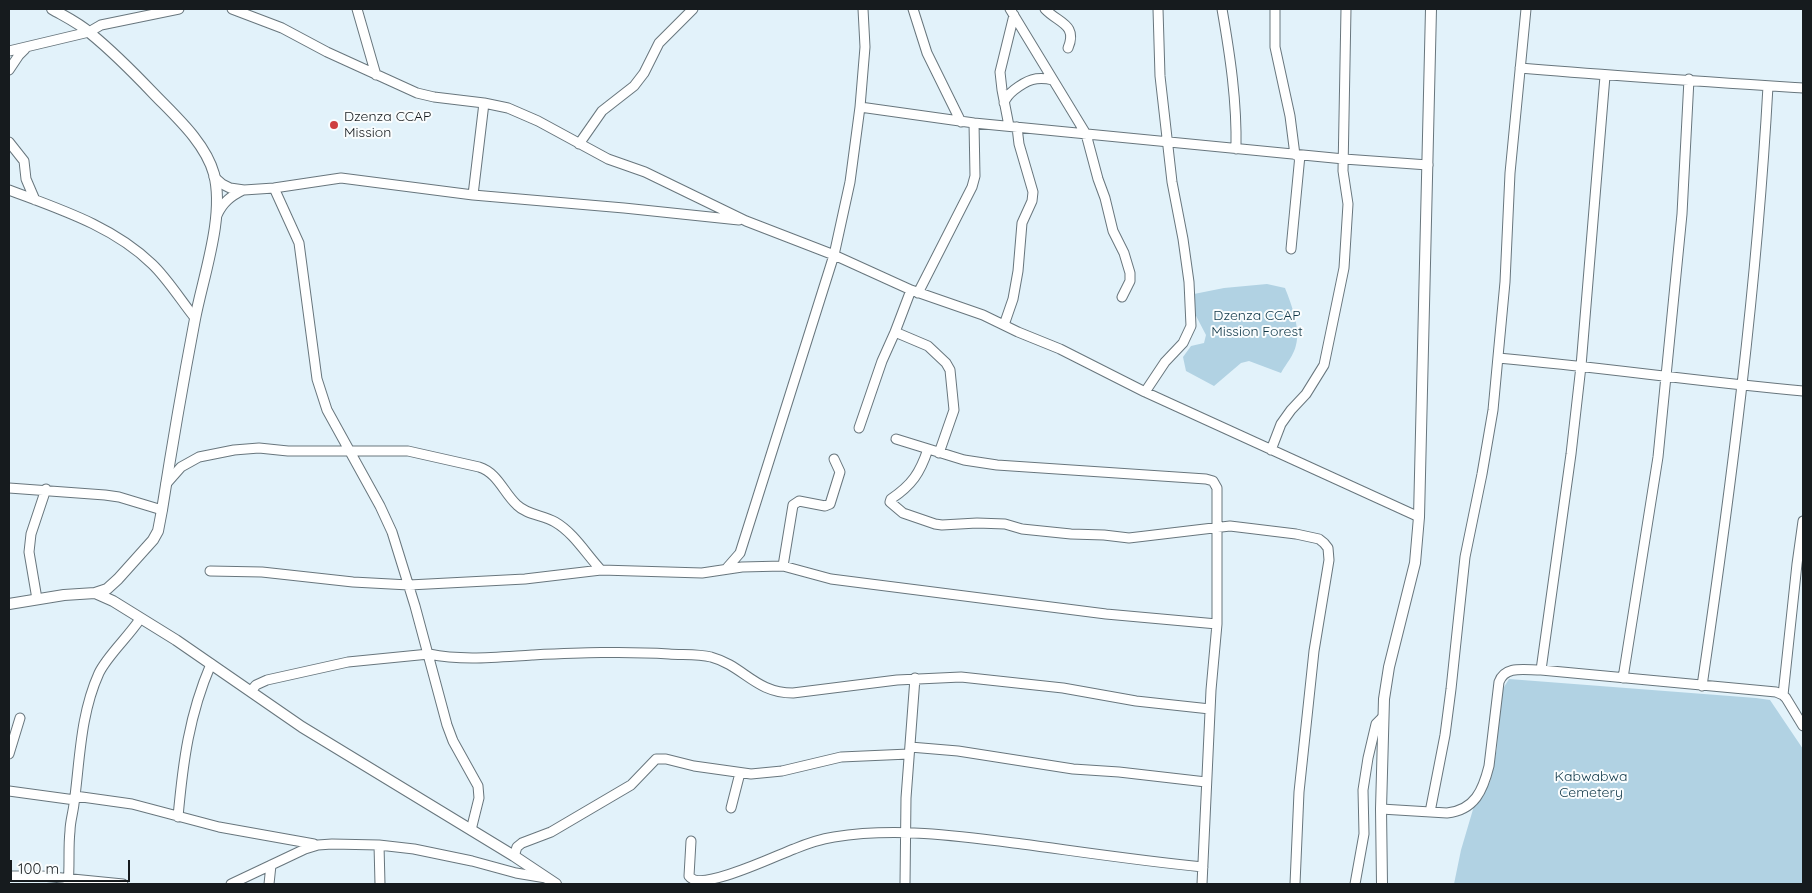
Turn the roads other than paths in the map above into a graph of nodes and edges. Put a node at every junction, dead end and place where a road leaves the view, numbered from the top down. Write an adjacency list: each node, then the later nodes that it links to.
1 (52, 9): 16 (street)
2 (179, 9): 16 (street)
3 (234, 9): 22 (street)
4 (357, 9): 22 (street)
5 (693, 9): 37 (street)
6 (863, 9): 30 (street)
7 (913, 9): 31 (street)
8 (1046, 9): 18 (street)
9 (1158, 9): 36 (street)
10 (1222, 9): 38 (street)
11 (1276, 9): 39 (street)
12 (1346, 9): 40 (street)
13 (1430, 9): 41 (street)
14 (1526, 9): 20 (street)
15 (1012, 12): 25 (street); 29 (street)
16 (89, 32): 17 (street); 42 (street)
17 (27, 48): 19 (street); 21 (street)
18 (1068, 48)
19 (9, 51)
20 (1520, 68): 23 (street); 57 (street)
21 (9, 70)
22 (376, 75): 28 (street)
23 (1605, 76): 24 (street); 58 (street)
24 (1689, 79): 26 (street); 59 (street)
25 (1053, 80): 29 (street); 34 (street)
26 (1768, 86): 27 (street); 60 (street)
27 (1803, 88)
28 (484, 103): 37 (street); 46 (street)
29 (1004, 103): 33 (street)
30 (860, 107): 31 (street); 51 (street)
31 (961, 122): 32 (street)
32 (974, 123): 33 (street); 52 (street)
33 (1013, 127): 34 (street); 55 (street)
34 (1086, 134): 36 (street); 53 (street)
35 (9, 142): 47 (street)
36 (1168, 142): 38 (street); 62 (street)
37 (579, 144): 49 (street)
38 (1236, 148): 39 (street)
39 (1297, 155): 40 (street); 50 (street)
40 (1344, 159): 41 (street); 66 (street)
41 (1428, 165): 74 (street)
42 (214, 177): 45 (street); 48 (street)
43 (274, 188): 45 (street); 46 (street); 67 (street)
44 (9, 190): 47 (street)
45 (244, 190): 48 (street)
46 (473, 195): 49 (street)
47 (35, 200): 54 (street)
48 (216, 218): 54 (street)
49 (746, 221): 51 (street)
50 (1291, 248)
51 (834, 255): 52 (street); 78 (street)
52 (915, 292): 55 (street); 56 (street)
53 (1122, 297)
54 (196, 318): 70 (street)
55 (1004, 325): 62 (street)
56 (895, 332): 63 (street); 68 (street)
57 (1498, 358): 58 (street); 107 (street)
58 (1581, 366): 59 (street); 89 (street)
59 (1666, 376): 60 (street); 91 (street)
60 (1741, 386): 61 (street); 92 (street)
61 (1803, 391)
62 (1146, 392): 66 (street)
63 (859, 428)
64 (896, 439): 65 (street)
65 (928, 449): 68 (street); 76 (street)
66 (1271, 450): 74 (street)
67 (350, 451): 70 (street); 79 (street); 81 (street)
68 (940, 453): 76 (street)
69 (834, 459): 77 (street)
70 (166, 484): 73 (street)
71 (9, 488): 72 (street)
72 (46, 489): 73 (street); 83 (street)
73 (162, 510): 82 (street)
74 (1419, 517): 97 (street)
75 (1803, 521): 94 (street)
76 (1216, 527): 86 (street); 126 (street)
77 (783, 566): 78 (street); 86 (street)
78 (726, 569): 79 (street)
79 (601, 570): 81 (street)
80 (210, 571): 81 (street)
81 (409, 585): 87 (street)
82 (96, 593): 83 (street); 85 (street)
83 (37, 599): 84 (street)
84 (9, 604)
85 (140, 619): 88 (street); 104 (street)
86 (1217, 624): 95 (street)
87 (429, 654): 90 (street); 93 (street); 109 (street)
88 (211, 664): 93 (street); 108 (street)
89 (1541, 670): 91 (street); 107 (street)
90 (915, 678): 95 (street); 99 (street)
91 (1623, 678): 92 (street)
92 (1702, 686): 94 (street)
93 (251, 691): 109 (street)
94 (1784, 695): 98 (street)
95 (1210, 709): 102 (street)
96 (20, 718): 100 (street)
97 (1383, 718): 106 (street); 127 (street)
98 (1803, 726)
99 (909, 751): 101 (street); 102 (street); 110 (street)
100 (9, 754)
101 (740, 773): 105 (street); 114 (street)
102 (1206, 782): 116 (street)
103 (9, 791): 104 (street)
104 (75, 798): 108 (street); 119 (street)
105 (730, 808)
106 (1381, 809): 107 (street); 128 (street)
107 (1430, 812)
108 (178, 816): 112 (street)
109 (471, 830): 114 (street)
110 (906, 833): 111 (street); 116 (street); 124 (street)
111 (691, 841)
112 (318, 845): 113 (street); 115 (street)
113 (379, 845): 118 (street); 123 (street)
114 (514, 856): 118 (street)
115 (271, 865): 121 (street); 122 (street)
116 (1203, 866): 125 (street)
117 (9, 876): 119 (street)
118 (551, 881)
119 (68, 882): 120 (street)
120 (123, 884)
121 (231, 884)
122 (269, 884)
123 (380, 884)
124 (905, 884)
125 (1202, 884)
126 (1295, 884)
127 (1355, 884)
128 (1382, 884)

